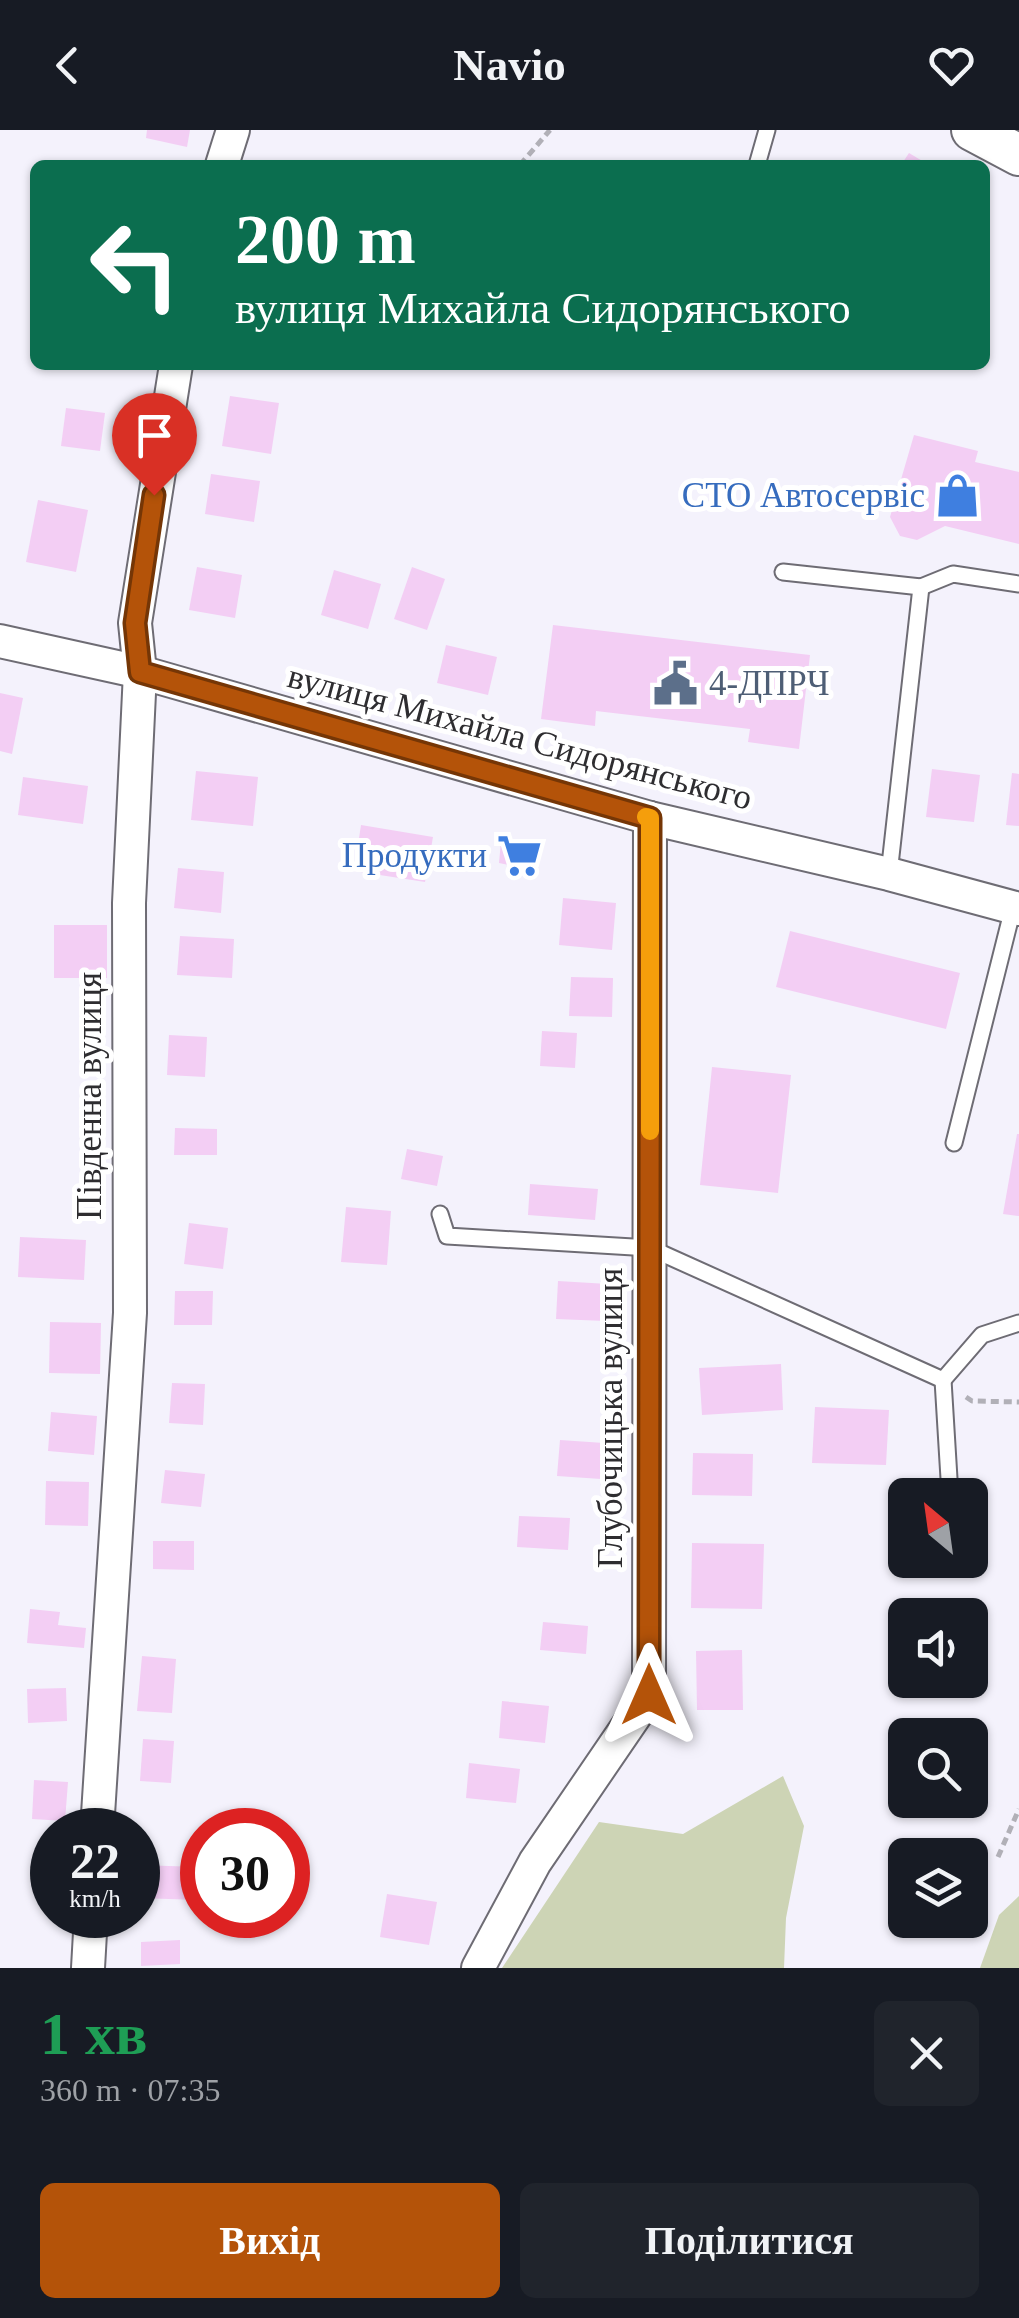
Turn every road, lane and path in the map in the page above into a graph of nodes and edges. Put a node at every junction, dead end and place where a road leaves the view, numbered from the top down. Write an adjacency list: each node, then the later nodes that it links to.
1 (233, 130): 6 (street)
2 (550, 130): 7 (path)
3 (767, 130): 8 (lane)
4 (972, 130): 5 (street)
5 (1019, 155)
6 (224, 160)
7 (524, 160)
8 (758, 160)
9 (175, 370): 14 (street, Південна вулиця)
10 (783, 572): 12 (lane)
11 (1019, 584): 12 (lane)
12 (921, 587): 16 (lane)
13 (0, 641): 14 (street, вулиця Михайла Сидорянського)
14 (140, 672): 15 (street, вулиця Михайла Сидорянського); 25 (street, Південна вулиця)
15 (650, 818): 16 (street, вулиця Михайла Сидорянського); 20 (street, Глубочицька вулиця)
16 (889, 874): 17 (street, вулиця Михайла Сидорянського)
17 (1016, 908): 18 (lane)
18 (954, 1144)
19 (440, 1214): 20 (lane)
20 (650, 1248): 22 (lane); 30 (street, Глубочицька вулиця)
21 (1019, 1323): 22 (lane)
22 (944, 1380): 23 (path); 24 (lane)
23 (1019, 1402)
24 (949, 1478)
25 (98, 1808)
26 (1019, 1809): 27 (path)
27 (998, 1857)
28 (90, 1938): 29 (street)
29 (88, 1968)
30 (478, 1968)

